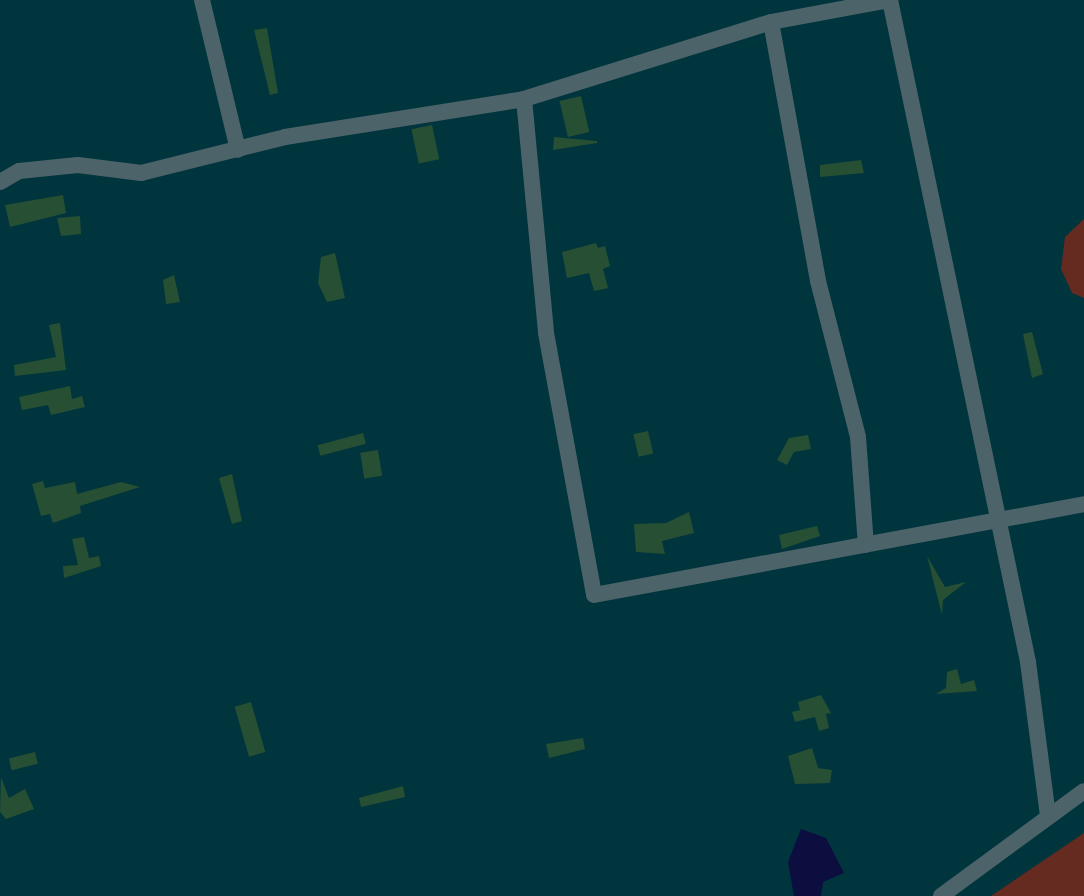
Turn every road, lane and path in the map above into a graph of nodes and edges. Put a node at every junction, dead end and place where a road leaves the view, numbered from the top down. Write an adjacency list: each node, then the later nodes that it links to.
1 (202, 0): 5 (street)
2 (890, 0): 3 (street); 8 (street)
3 (771, 22): 4 (street); 9 (street)
4 (524, 99): 5 (street); 9 (street)
5 (238, 150): 6 (street)
6 (0, 182)
7 (1084, 504): 8 (street)
8 (994, 521): 9 (street); 11 (street)
9 (866, 545)
10 (1084, 791): 11 (street)
11 (1048, 816): 12 (street)
12 (941, 896)

